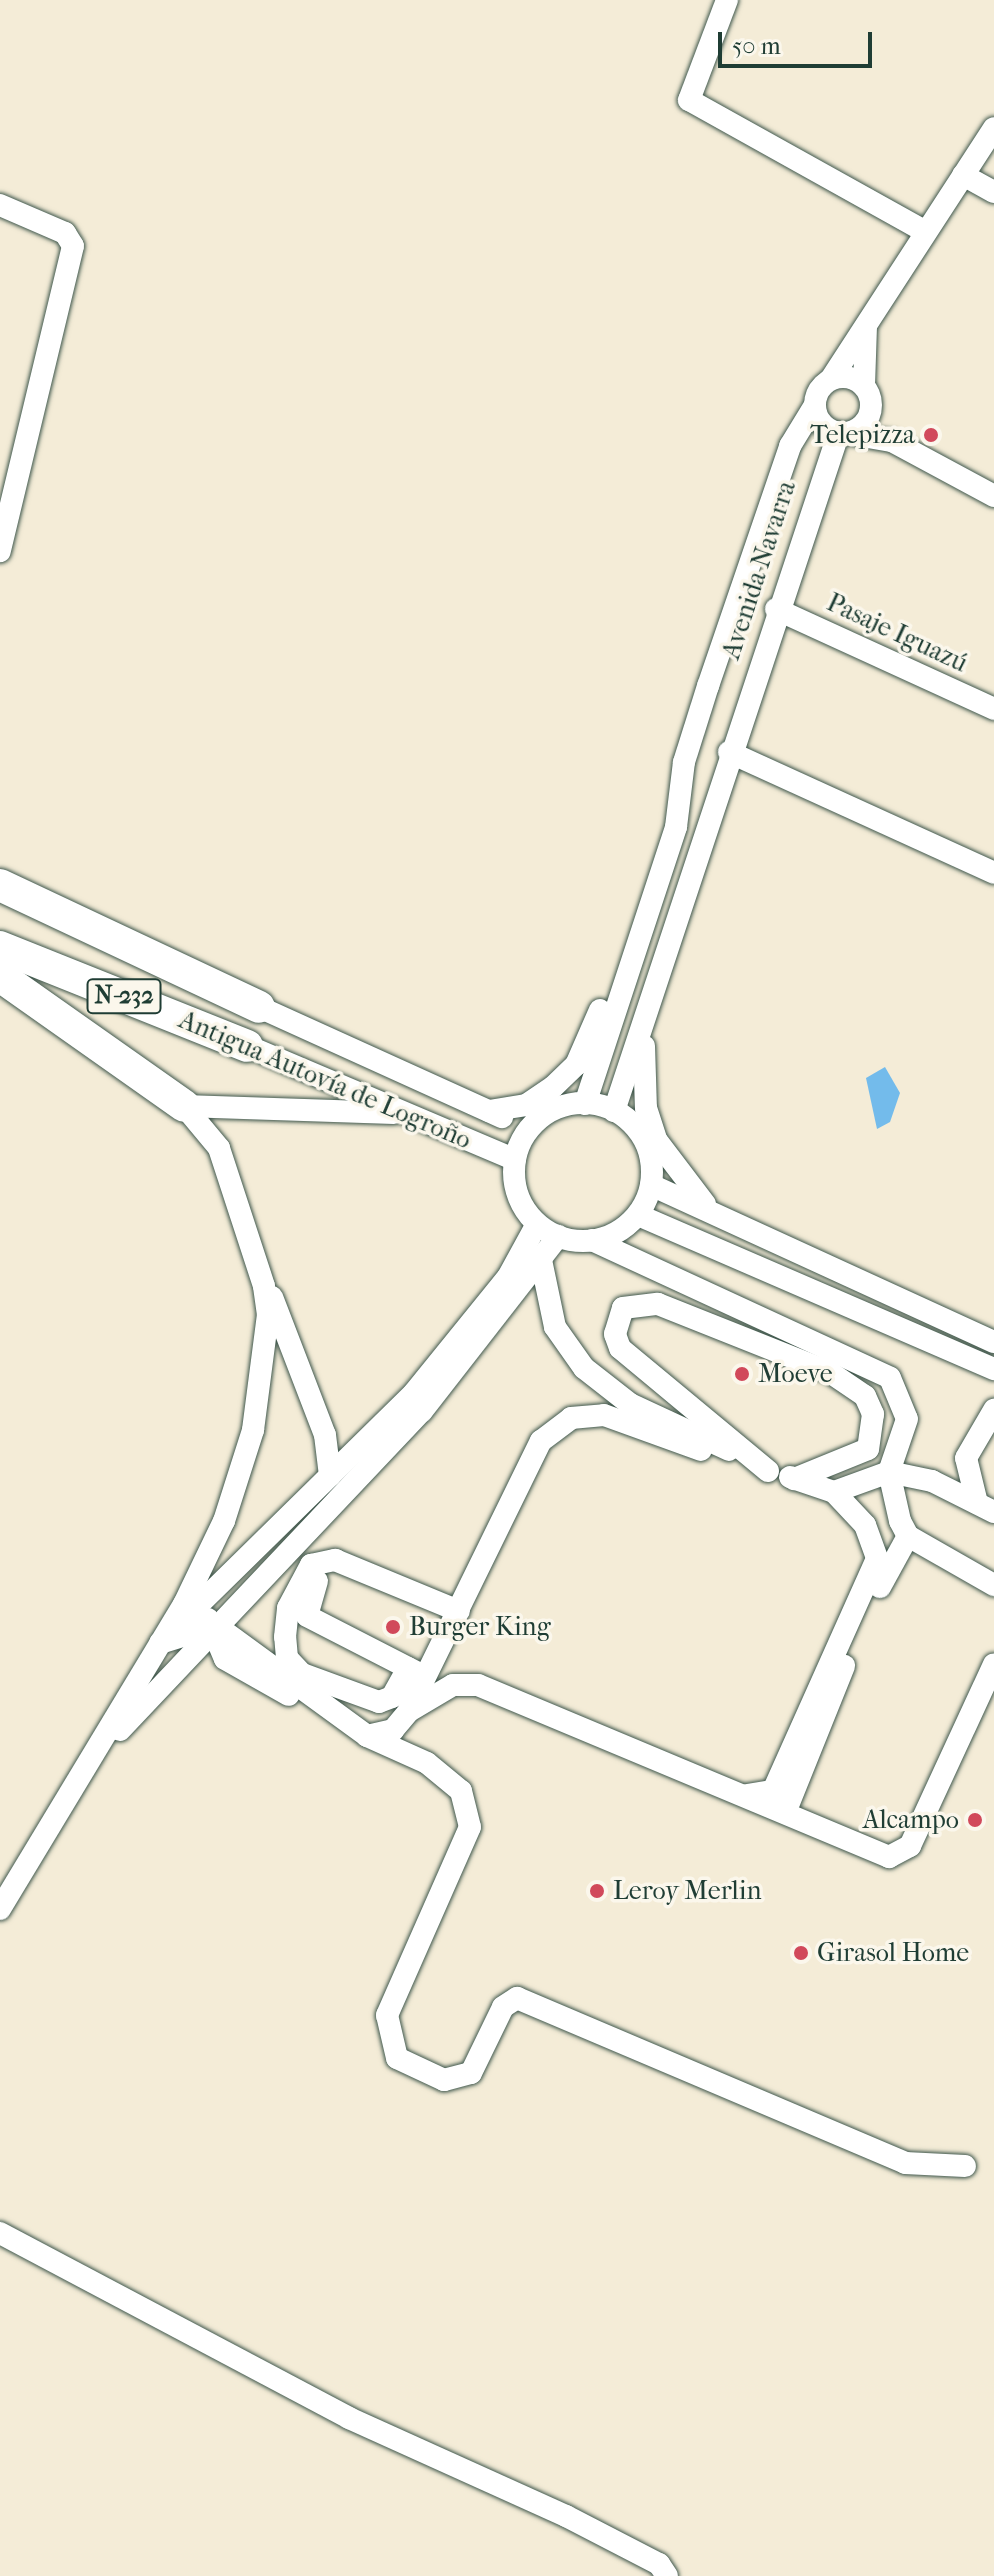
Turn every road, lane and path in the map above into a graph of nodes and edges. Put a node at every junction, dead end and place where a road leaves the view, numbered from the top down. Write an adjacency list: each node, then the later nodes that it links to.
1 (727, 0): 6 (street)
2 (994, 128): 3 (street)
3 (963, 175): 4 (street); 6 (street)
4 (994, 192)
5 (0, 205): 15 (street)
6 (926, 232): 7 (street)
7 (866, 321): 8 (street); 9 (street)
8 (831, 379): 9 (street); 10 (street)
9 (864, 386): 11 (street)
10 (815, 405): 12 (street); 19 (street, Avenida Navarra)
11 (871, 409): 12 (street); 13 (street)
12 (842, 432): 13 (street); 16 (street, Avenida Navarra)
13 (892, 441): 14 (street)
14 (994, 496)
15 (0, 551)
16 (776, 609): 17 (street, Pasaje Iguazú); 18 (street, Avenida Navarra)
17 (994, 709)
18 (729, 752): 20 (street); 24 (street, Avenida Navarra)
19 (684, 762): 27 (street); 29 (street)
20 (994, 873)
21 (0, 885): 25 (highway, Antigua Autovía de Logroño / N-232)
22 (0, 947): 26 (highway, Antigua Autovía de Logroño / N-232)
23 (0, 976): 28 (highway)
24 (648, 1006): 30 (street); 36 (street)
25 (259, 1007): 29 (street, Antigua Autovía de Logroño)
26 (247, 1046): 31 (street, Antigua Autovía de Logroño)
27 (585, 1104): 30 (street); 32 (street)
28 (184, 1106): 31 (street); 41 (street)
29 (489, 1111): 32 (street, Antigua Autovía de Logroño)
30 (614, 1111): 34 (street)
31 (407, 1114): 33 (street, Antigua Autovía de Logroño)
32 (530, 1130): 33 (street)
33 (515, 1160): 37 (street)
34 (651, 1185): 35 (street); 36 (street)
35 (638, 1215): 39 (street); 43 (street)
36 (725, 1219): 42 (street)
37 (537, 1224): 38 (street); 47 (street)
38 (558, 1236): 39 (street); 40 (street)
39 (592, 1240): 46 (street)
40 (541, 1260): 45 (street); 54 (street)
41 (260, 1266): 47 (street); 57 (street)
42 (994, 1342)
43 (994, 1369)
44 (994, 1410): 50 (street)
45 (768, 1471): 48 (street); 48 (street); 55 (street)
46 (889, 1472): 49 (street); 50 (street); 51 (street)
47 (330, 1476): 52 (street)
48 (794, 1479): 49 (street)
49 (834, 1492): 67 (street)
50 (986, 1508)
51 (908, 1536): 53 (street); 68 (street)
52 (223, 1582): 56 (street); 57 (street)
53 (994, 1585)
54 (245, 1590): 56 (street); 58 (street)
55 (458, 1615): 62 (street); 62 (street); 62 (street)
56 (211, 1627): 57 (street); 58 (street); 59 (street); 60 (street)
57 (160, 1643): 66 (street)
58 (246, 1643): 63 (street)
59 (225, 1659): 60 (street); 63 (street)
60 (180, 1663): 66 (street)
61 (994, 1664): 68 (street)
62 (416, 1672): 64 (street)
63 (316, 1705): 65 (street)
64 (409, 1711): 65 (street); 67 (street)
65 (367, 1736): 70 (street)
66 (86, 1766): 69 (street)
67 (747, 1795): 68 (street)
68 (794, 1817)
69 (0, 1909)
70 (965, 2166)
71 (0, 2233): 72 (street)
72 (667, 2576)

